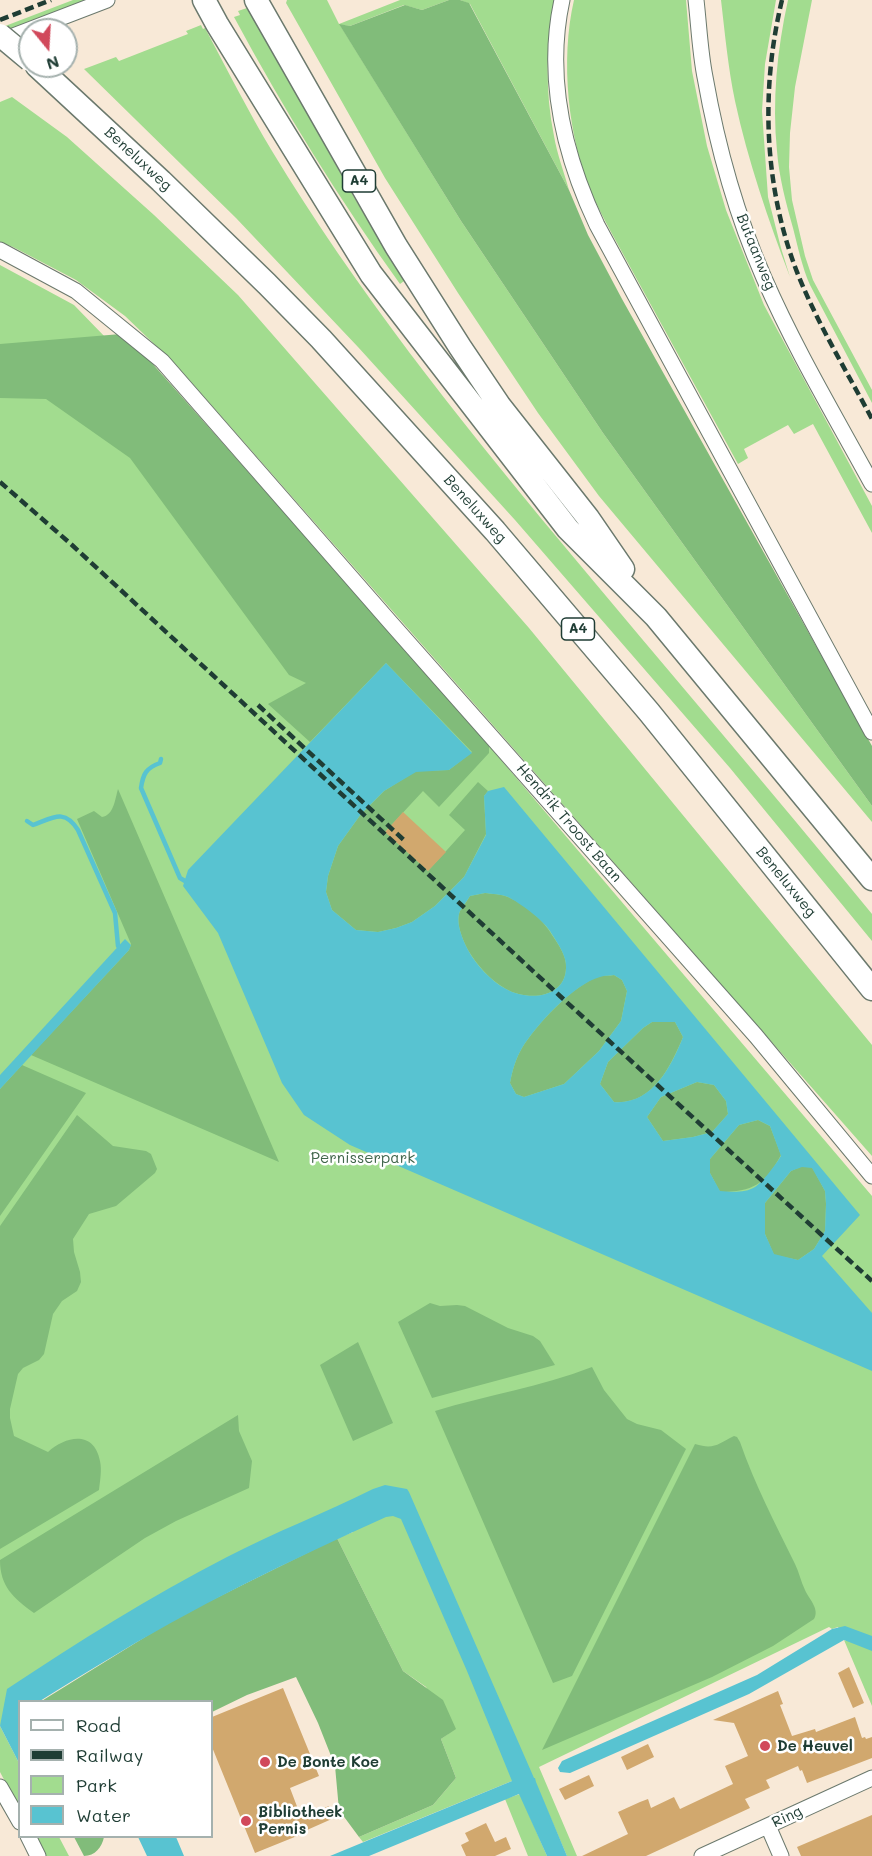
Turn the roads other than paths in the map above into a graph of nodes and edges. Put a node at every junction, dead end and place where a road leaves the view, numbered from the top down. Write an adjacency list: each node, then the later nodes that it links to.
1 (107, 0): 7 (street)
2 (204, 0): 12 (highway, A4)
3 (562, 0): 13 (street)
4 (696, 0): 11 (street, Butaanweg)
5 (260, 6): 12 (highway, A4)
6 (0, 35): 8 (highway, bridge)
7 (0, 41)
8 (18, 50)
9 (51, 78): 15 (highway, Beneluxweg / A4)
10 (0, 250): 16 (street, Hendrik Troost Baan)
11 (872, 484)
12 (656, 617): 14 (highway, A4)
13 (872, 732)
14 (872, 879)
15 (872, 989)
16 (872, 1176)
17 (872, 1778): 20 (street, Ring)
18 (0, 1787): 19 (street)
19 (18, 1818)
20 (768, 1826): 23 (street, Ring); 24 (street)
21 (29, 1838): 22 (street)
22 (38, 1856)
23 (702, 1856)
24 (781, 1856)

